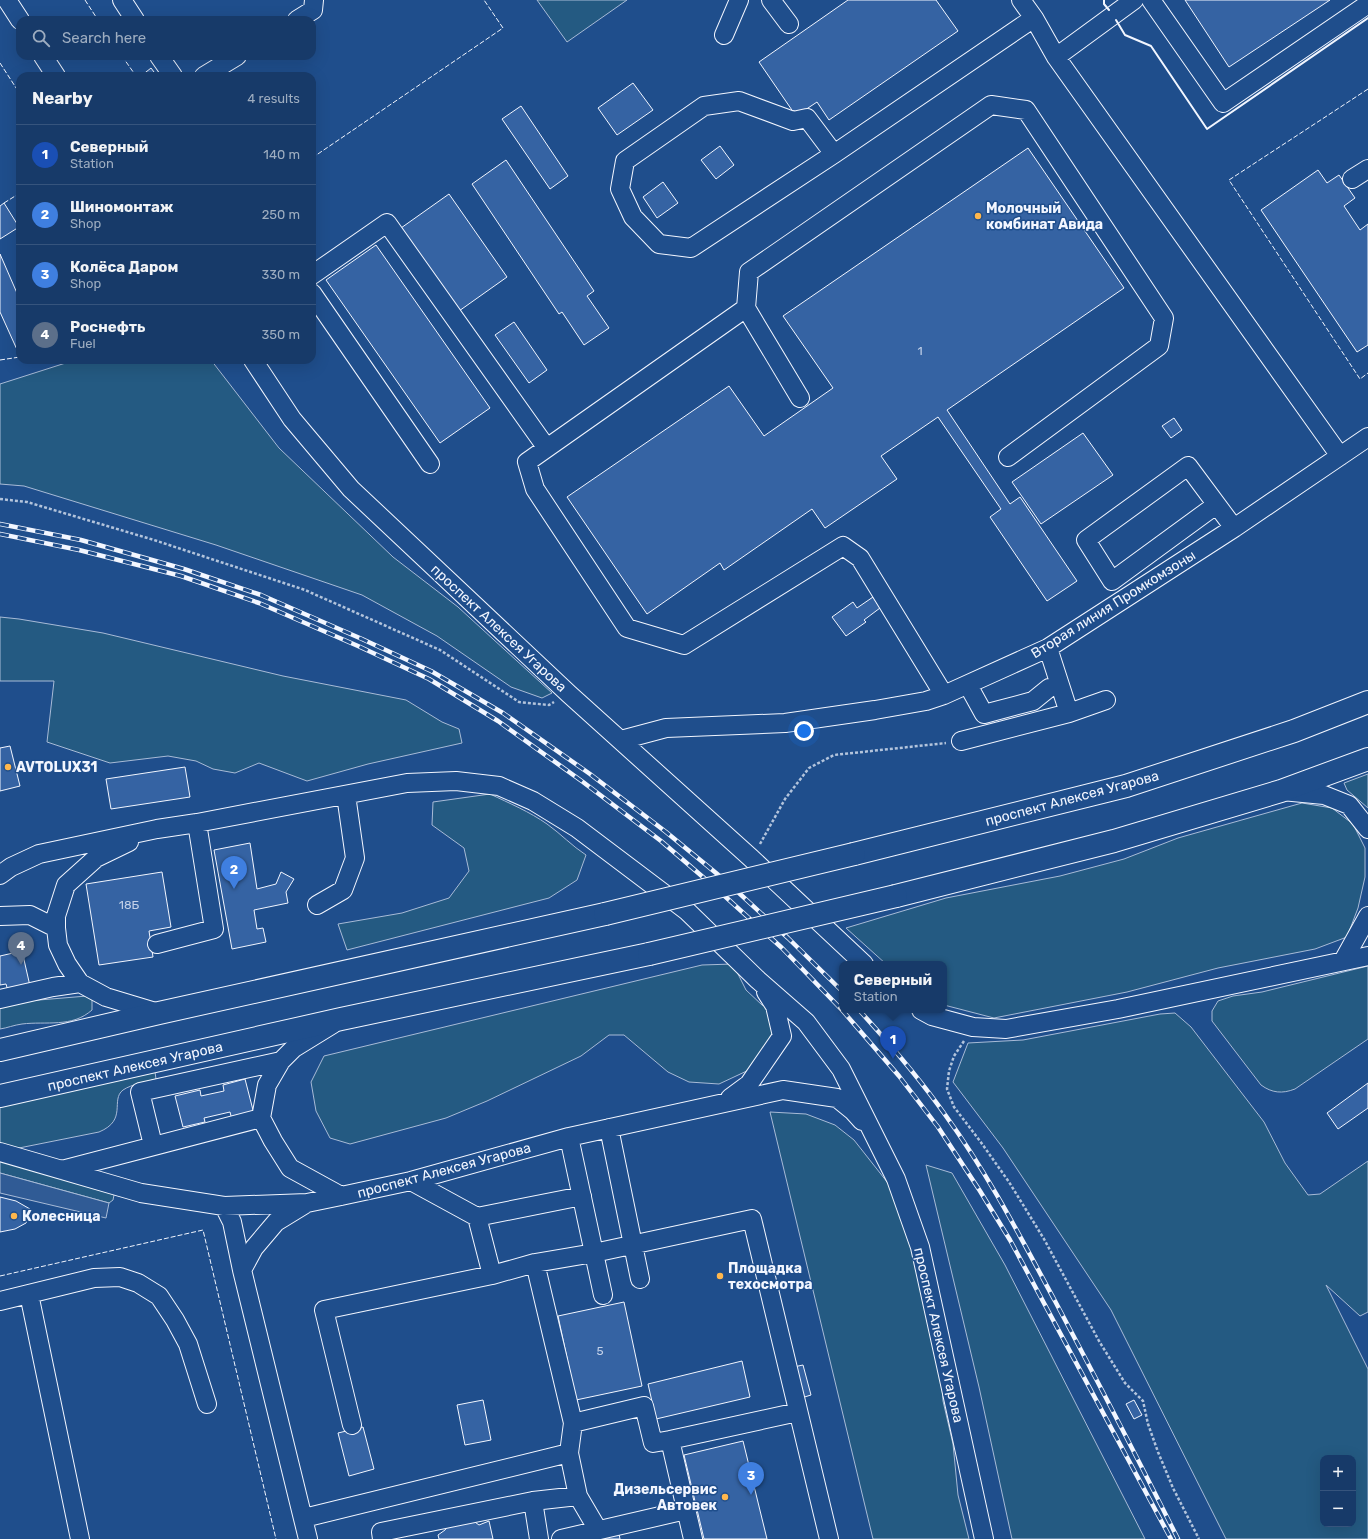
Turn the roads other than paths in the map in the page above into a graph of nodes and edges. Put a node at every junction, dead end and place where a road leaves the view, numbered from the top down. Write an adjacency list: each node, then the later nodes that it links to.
1 (7, 0): 10 (street)
2 (122, 0): 11 (street)
3 (314, 0): 12 (street)
4 (739, 0): 15 (street)
5 (771, 0): 14 (street)
6 (1021, 0): 13 (street)
7 (1134, 0): 16 (street)
8 (1151, 0): 9 (street)
9 (1368, 4)
10 (17, 16)
11 (132, 16)
12 (303, 16)
13 (1034, 18): 16 (street); 23 (street)
14 (789, 24)
15 (724, 35)
16 (1056, 57): 33 (street)
17 (46, 60): 20 (street)
18 (162, 60): 21 (street)
19 (230, 60): 22 (street)
20 (53, 72)
21 (170, 72)
22 (211, 72)
23 (834, 154): 23 (street)
24 (1368, 169): 25 (street)
25 (1352, 179)
26 (316, 272): 32 (street)
27 (316, 299): 35 (street)
28 (746, 308): 30 (street); 32 (street); 34 (street)
29 (256, 364): 45 (street, проспект Алексея Угарова)
30 (800, 398)
31 (1368, 437): 33 (street, Вторая линия Промкомзоны)
32 (546, 447): 41 (street)
33 (1340, 456): 37 (street, Вторая линия Промкомзоны)
34 (1008, 457)
35 (430, 464)
36 (1216, 505): 36 (street); 37 (street)
37 (1234, 528): 38 (street, Вторая линия Промкомзоны)
38 (1048, 648): 39 (street, Вторая линия Промкомзоны); 44 (street)
39 (968, 684): 40 (street); 41 (street, Вторая линия Промкомзоны)
40 (1049, 688)
41 (944, 695): 45 (street, Вторая линия Промкомзоны)
42 (1106, 700): 44 (street)
43 (1368, 702): 65 (main road, проспект Алексея Угарова, bridge)
44 (1070, 713): 46 (street)
45 (621, 740): 60 (street, проспект Алексея Угарова)
46 (961, 741)
47 (1368, 759): 48 (main road, проспект Алексея Угарова)
48 (1281, 791): 52 (street); 67 (main road, проспект Алексея Угарова, bridge)
49 (346, 795): 50 (street, проспект Алексея Угарова); 54 (street); 62 (street, проспект Алексея Угарова)
50 (197, 823): 51 (street, проспект Алексея Угарова); 58 (street)
51 (157, 829): 53 (street, проспект Алексея Угарова); 57 (street)
52 (1368, 829)
53 (0, 875)
54 (317, 905)
55 (0, 916): 57 (street)
56 (1368, 916): 61 (street)
57 (56, 928): 63 (street)
58 (158, 944)
59 (1368, 956): 61 (street)
60 (861, 961)
61 (1343, 961): 66 (street)
62 (758, 980): 71 (street, проспект Алексея Угарова); 75 (street, проспект Алексея Угарова)
63 (80, 983): 64 (street); 65 (street)
64 (0, 1000)
65 (159, 1013): 68 (main road, проспект Алексея Угарова)
66 (926, 1013)
67 (341, 1019): 69 (street); 70 (main road, проспект Алексея Угарова)
68 (0, 1050)
69 (281, 1061): 72 (street); 76 (street)
70 (0, 1096)
71 (722, 1103): 73 (street, проспект Алексея Угарова); 75 (street, проспект Алексея Угарова)
72 (261, 1118): 76 (street); 80 (street)
73 (609, 1128): 74 (street, проспект Алексея Угарова); 85 (street)
74 (569, 1137): 79 (street, проспект Алексея Угарова); 81 (street)
75 (876, 1138): 112 (street, проспект Алексея Угарова)
76 (153, 1145): 78 (street)
77 (0, 1152): 78 (street, проспект Алексея Угарова)
78 (61, 1170): 83 (street, проспект Алексея Угарова)
79 (411, 1181): 80 (street, проспект Алексея Угарова); 84 (street)
80 (341, 1196): 82 (street, проспект Алексея Угарова)
81 (582, 1196): 84 (street); 86 (street)
82 (307, 1203): 83 (street, проспект Алексея Угарова); 88 (street)
83 (224, 1206): 88 (street)
84 (477, 1217): 89 (street)
85 (633, 1244): 86 (street); 90 (street); 95 (street)
86 (594, 1253): 87 (street); 92 (street)
87 (535, 1264): 89 (street); 96 (street)
88 (242, 1270): 103 (street)
89 (492, 1274): 97 (street)
90 (640, 1279)
91 (29, 1294): 93 (street); 94 (street); 105 (street)
92 (603, 1295)
93 (0, 1301)
94 (207, 1404)
95 (798, 1412): 98 (street); 111 (street)
96 (573, 1423): 98 (street); 99 (street)
97 (352, 1425)
98 (670, 1440): 102 (street)
99 (569, 1453): 100 (street); 103 (street)
100 (578, 1496): 101 (street); 104 (street)
101 (533, 1501): 107 (street); 108 (street)
102 (686, 1510): 104 (street); 110 (street)
103 (304, 1518): 106 (street)
104 (598, 1530): 109 (street)
105 (80, 1539)
106 (308, 1539)
107 (382, 1539)
108 (540, 1539)
109 (561, 1539)
110 (693, 1539)
111 (830, 1539)
112 (984, 1539)

